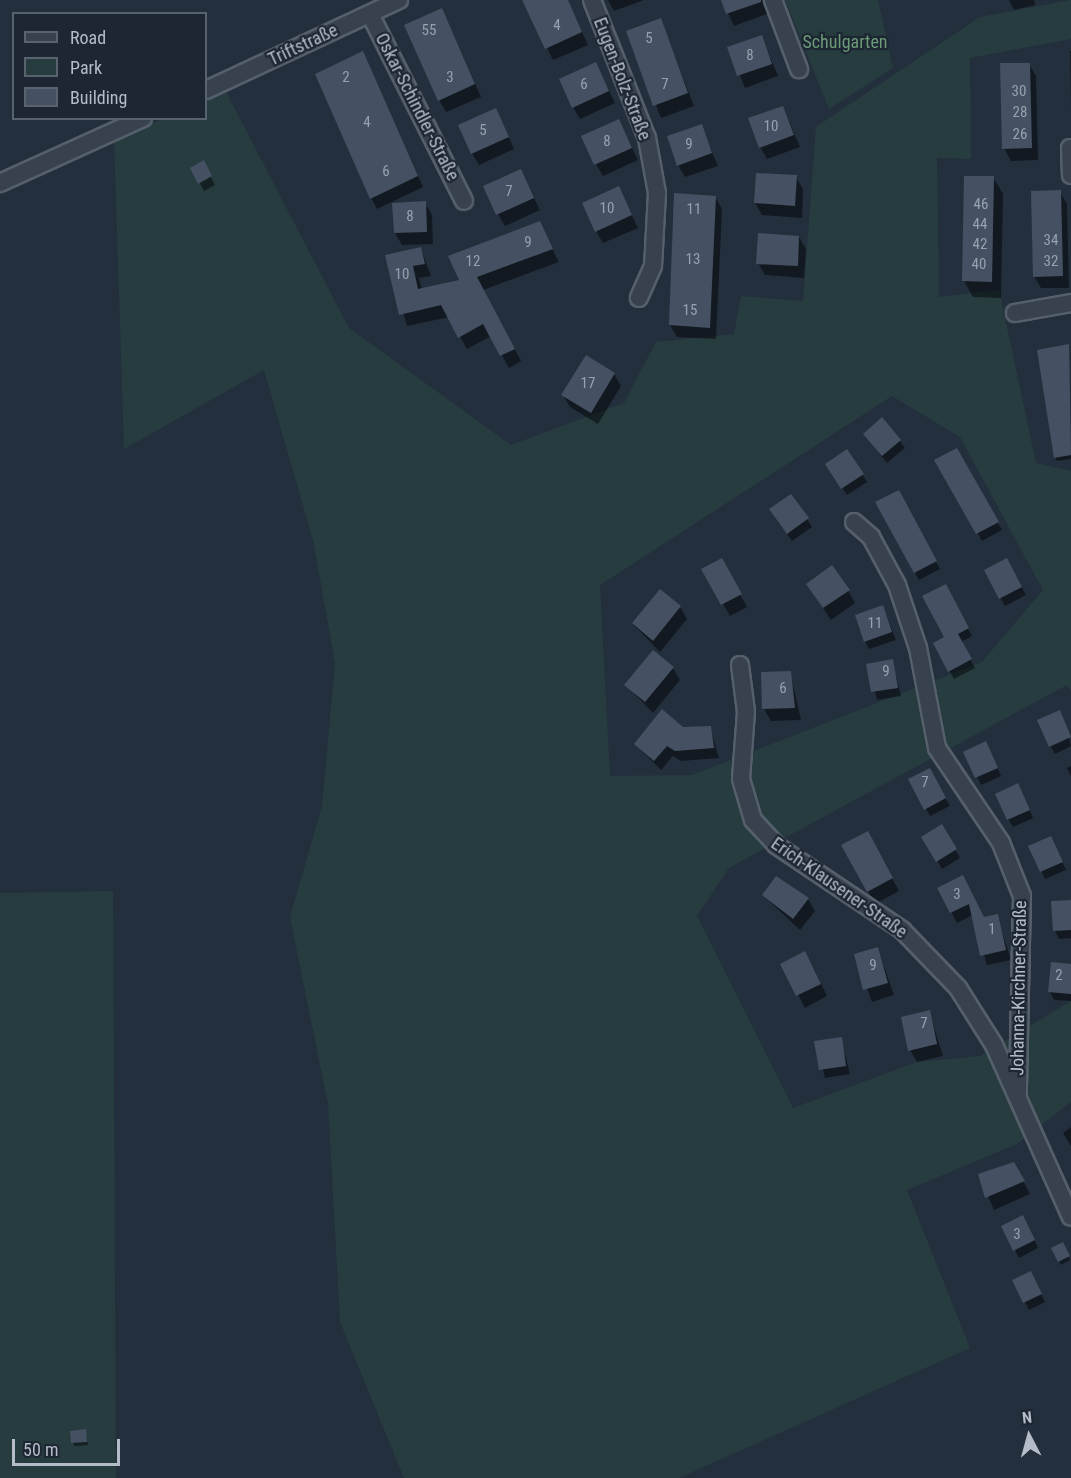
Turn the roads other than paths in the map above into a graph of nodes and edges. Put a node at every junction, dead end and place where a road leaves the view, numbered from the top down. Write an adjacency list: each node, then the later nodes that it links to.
1 (399, 0): 4 (street, Triftstraße)
2 (592, 0): 12 (street, Eugen-Bolz-Straße)
3 (774, 0): 5 (street)
4 (370, 14): 6 (street, Triftstraße); 11 (street, Oskar-Schindler-Straße)
5 (800, 69)
6 (207, 90)
7 (139, 120): 10 (street)
8 (1070, 148): 9 (street)
9 (1071, 175)
10 (0, 183)
11 (464, 201)
12 (639, 298)
13 (1071, 303): 14 (street)
14 (1015, 313)
15 (854, 522): 17 (street, Johanna-Kirchner-Straße)
16 (740, 665): 17 (street, Erich-Klausener-Straße)
17 (1018, 1101): 18 (street, Erich-Klausener-Straße)
18 (1071, 1217)

